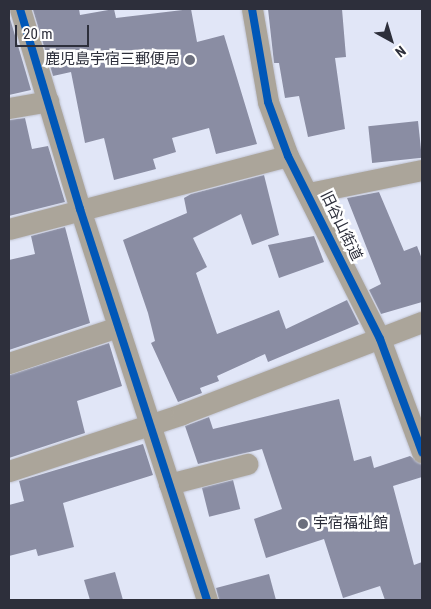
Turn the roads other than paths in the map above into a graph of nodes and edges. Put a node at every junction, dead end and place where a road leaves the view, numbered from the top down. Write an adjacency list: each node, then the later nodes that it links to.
1 (20, 9): 3 (street)
2 (252, 9): 5 (street, 旧谷山街道)
3 (48, 101): 4 (street); 8 (street)
4 (9, 108)
5 (288, 156): 7 (street, 旧谷山街道); 8 (street)
6 (422, 170): 7 (street)
7 (310, 193): 12 (street, 旧谷山街道)
8 (80, 209): 9 (street); 11 (street)
9 (9, 229)
10 (422, 322): 12 (street)
11 (118, 326): 13 (street); 14 (street)
12 (380, 339): 14 (street); 15 (street, 旧谷山街道)
13 (9, 363)
14 (150, 425): 17 (street); 18 (street)
15 (422, 452)
16 (247, 464): 18 (street)
17 (9, 471)
18 (169, 484): 19 (street)
19 (207, 600)

